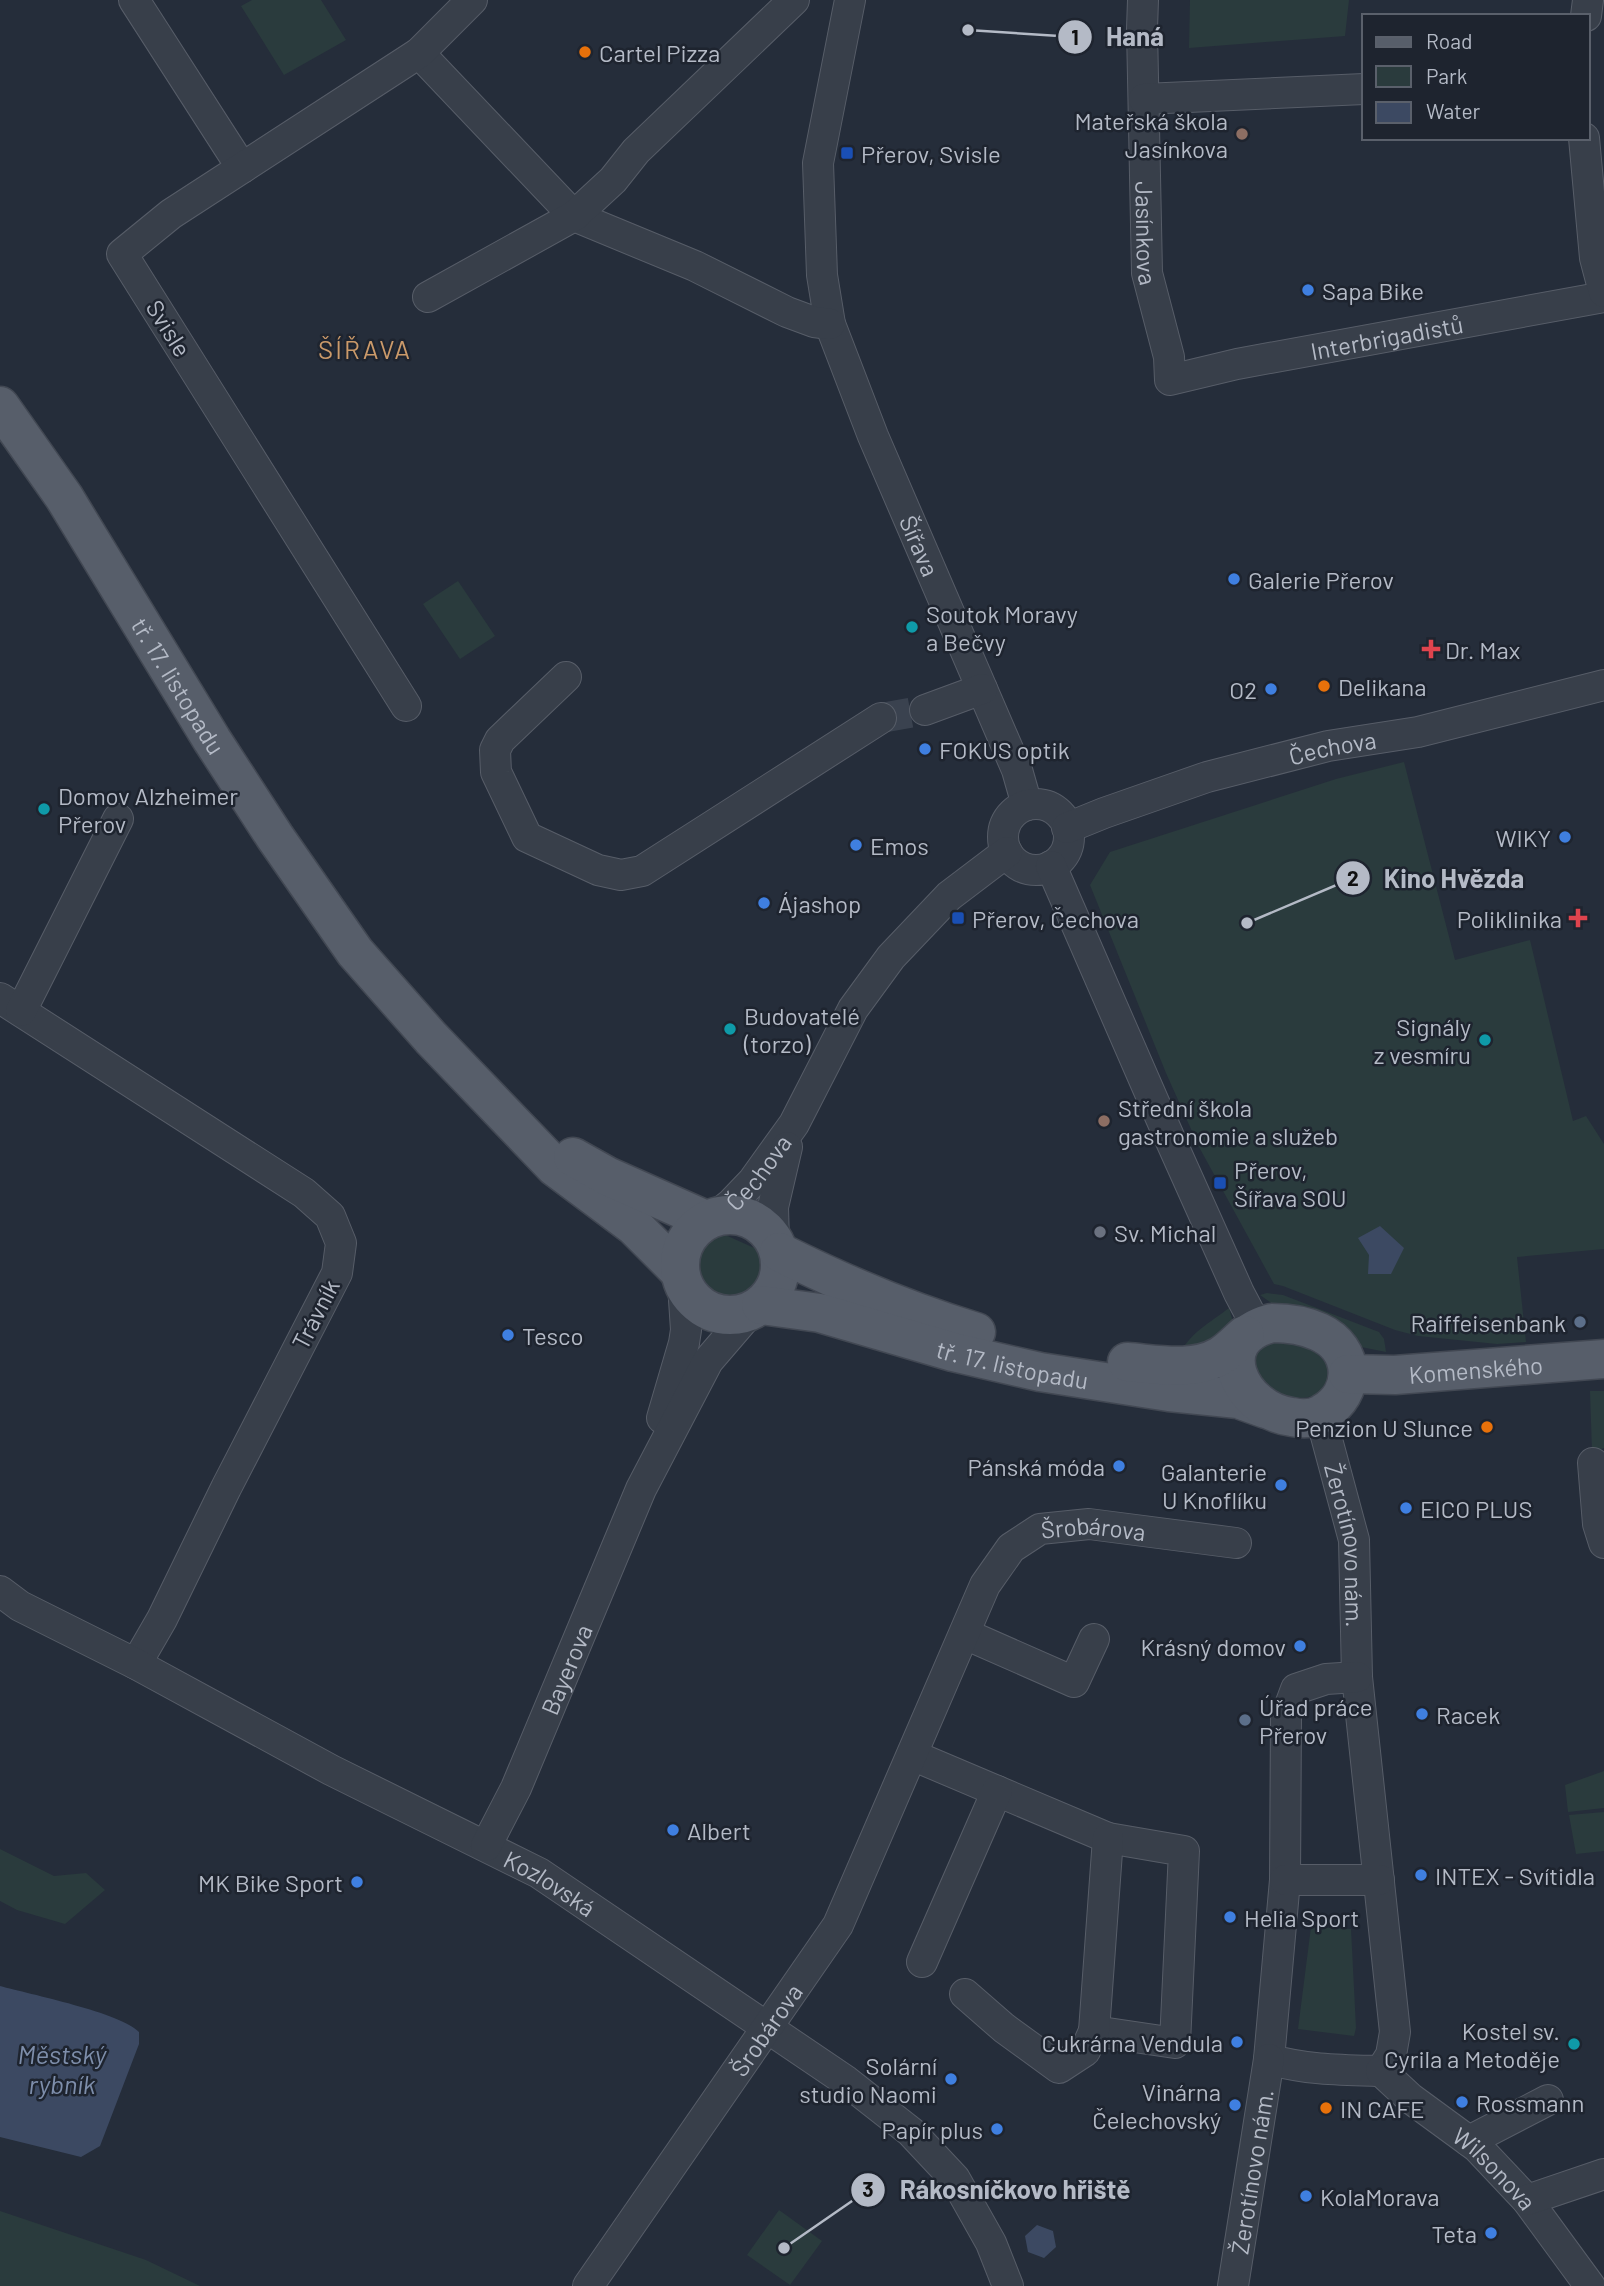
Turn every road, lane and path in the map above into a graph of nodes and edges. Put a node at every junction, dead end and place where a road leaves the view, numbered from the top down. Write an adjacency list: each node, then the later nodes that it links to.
1 (134, 0): 10 (street)
2 (472, 0): 6 (street, Svisle)
3 (794, 0): 11 (street)
4 (849, 0): 14 (street, Šířava)
5 (1143, 0): 8 (street, Jasínkova)
6 (419, 53): 10 (street, Svisle); 11 (street)
7 (1362, 89): 8 (street)
8 (1144, 99): 15 (street, Jasínkova)
9 (1584, 140): 12 (street, Interbrigadistů)
10 (242, 168): 20 (street, Svisle)
11 (574, 216): 13 (street); 14 (street)
12 (1604, 295): 15 (street, Interbrigadistů)
13 (428, 298)
14 (830, 324): 19 (street, Šířava)
15 (1170, 380)
16 (0, 406): 29 (main road, tř. 17. listopadu)
17 (566, 677): 22 (street)
18 (1604, 685): 25 (street, Čechova)
19 (982, 689): 21 (street); 23 (street, Šířava)
20 (405, 706)
21 (925, 710)
22 (881, 718)
23 (1027, 805): 25 (street); 26 (street)
24 (118, 819): 28 (street, Trávník)
25 (1067, 828): 27 (street)
26 (1007, 852): 27 (street); 30 (street, Čechova)
27 (1051, 866): 35 (street)
28 (10, 1004): 47 (street, Trávník)
29 (475, 1085): 31 (main road, tř. 17. listopadu); 33 (main road, tř. 17. listopadu)
30 (794, 1124): 31 (street, Čechova); 32 (street, Čechova)
31 (711, 1218): 32 (main road, tř. 17. listopadu); 33 (main road)
32 (776, 1246): 34 (main road); 35 (main road, tř. 17. listopadu)
33 (682, 1278): 34 (main road, tř. 17. listopadu); 41 (street, Bayerova)
34 (756, 1308): 38 (main road, tř. 17. listopadu); 41 (street, Bayerova)
35 (1251, 1331): 37 (main road); 38 (main road)
36 (1604, 1359): 37 (main road, Komenského)
37 (1348, 1374): 39 (main road)
38 (1266, 1409): 39 (main road)
39 (1319, 1416): 48 (street, Žerotínovo nám.)
40 (1593, 1463): 43 (street)
41 (641, 1489): 52 (street, Bayerova)
42 (1236, 1543): 45 (street, Šrobárova)
43 (1604, 1543)
44 (0, 1591): 47 (street, Kozlovská)
45 (965, 1634): 46 (street); 49 (street, Šrobárova)
46 (1094, 1639)
47 (136, 1664): 52 (street, Kozlovská)
48 (1357, 1676): 53 (street, Žerotínovo nám.); 54 (street, Žerotínovo nám.)
49 (912, 1755): 50 (street); 57 (street, Šrobárova)
50 (997, 1791): 51 (street); 55 (street)
51 (1108, 1838): 58 (street); 58 (street)
52 (486, 1846): 57 (street, Kozlovská)
53 (1285, 1880): 54 (street); 59 (street, Žerotínovo nám.)
54 (1379, 1880): 60 (street, Žerotínovo nám.)
55 (922, 1962)
56 (965, 1994): 58 (street)
57 (766, 2028): 65 (street, Šrobárova); 66 (street, Kozlovská)
58 (1094, 2031)
59 (1269, 2059): 60 (street, Žerotínovo nám.); 67 (street, Žerotínovo nám.)
60 (1381, 2071): 62 (street, Wilsonova)
61 (1548, 2100): 62 (street)
62 (1469, 2141): 64 (street, Wilsonova)
63 (1604, 2174): 64 (street)
64 (1527, 2200): 68 (street, Wilsonova)
65 (588, 2286)
66 (1007, 2286)
67 (1233, 2286)
68 (1590, 2286)

